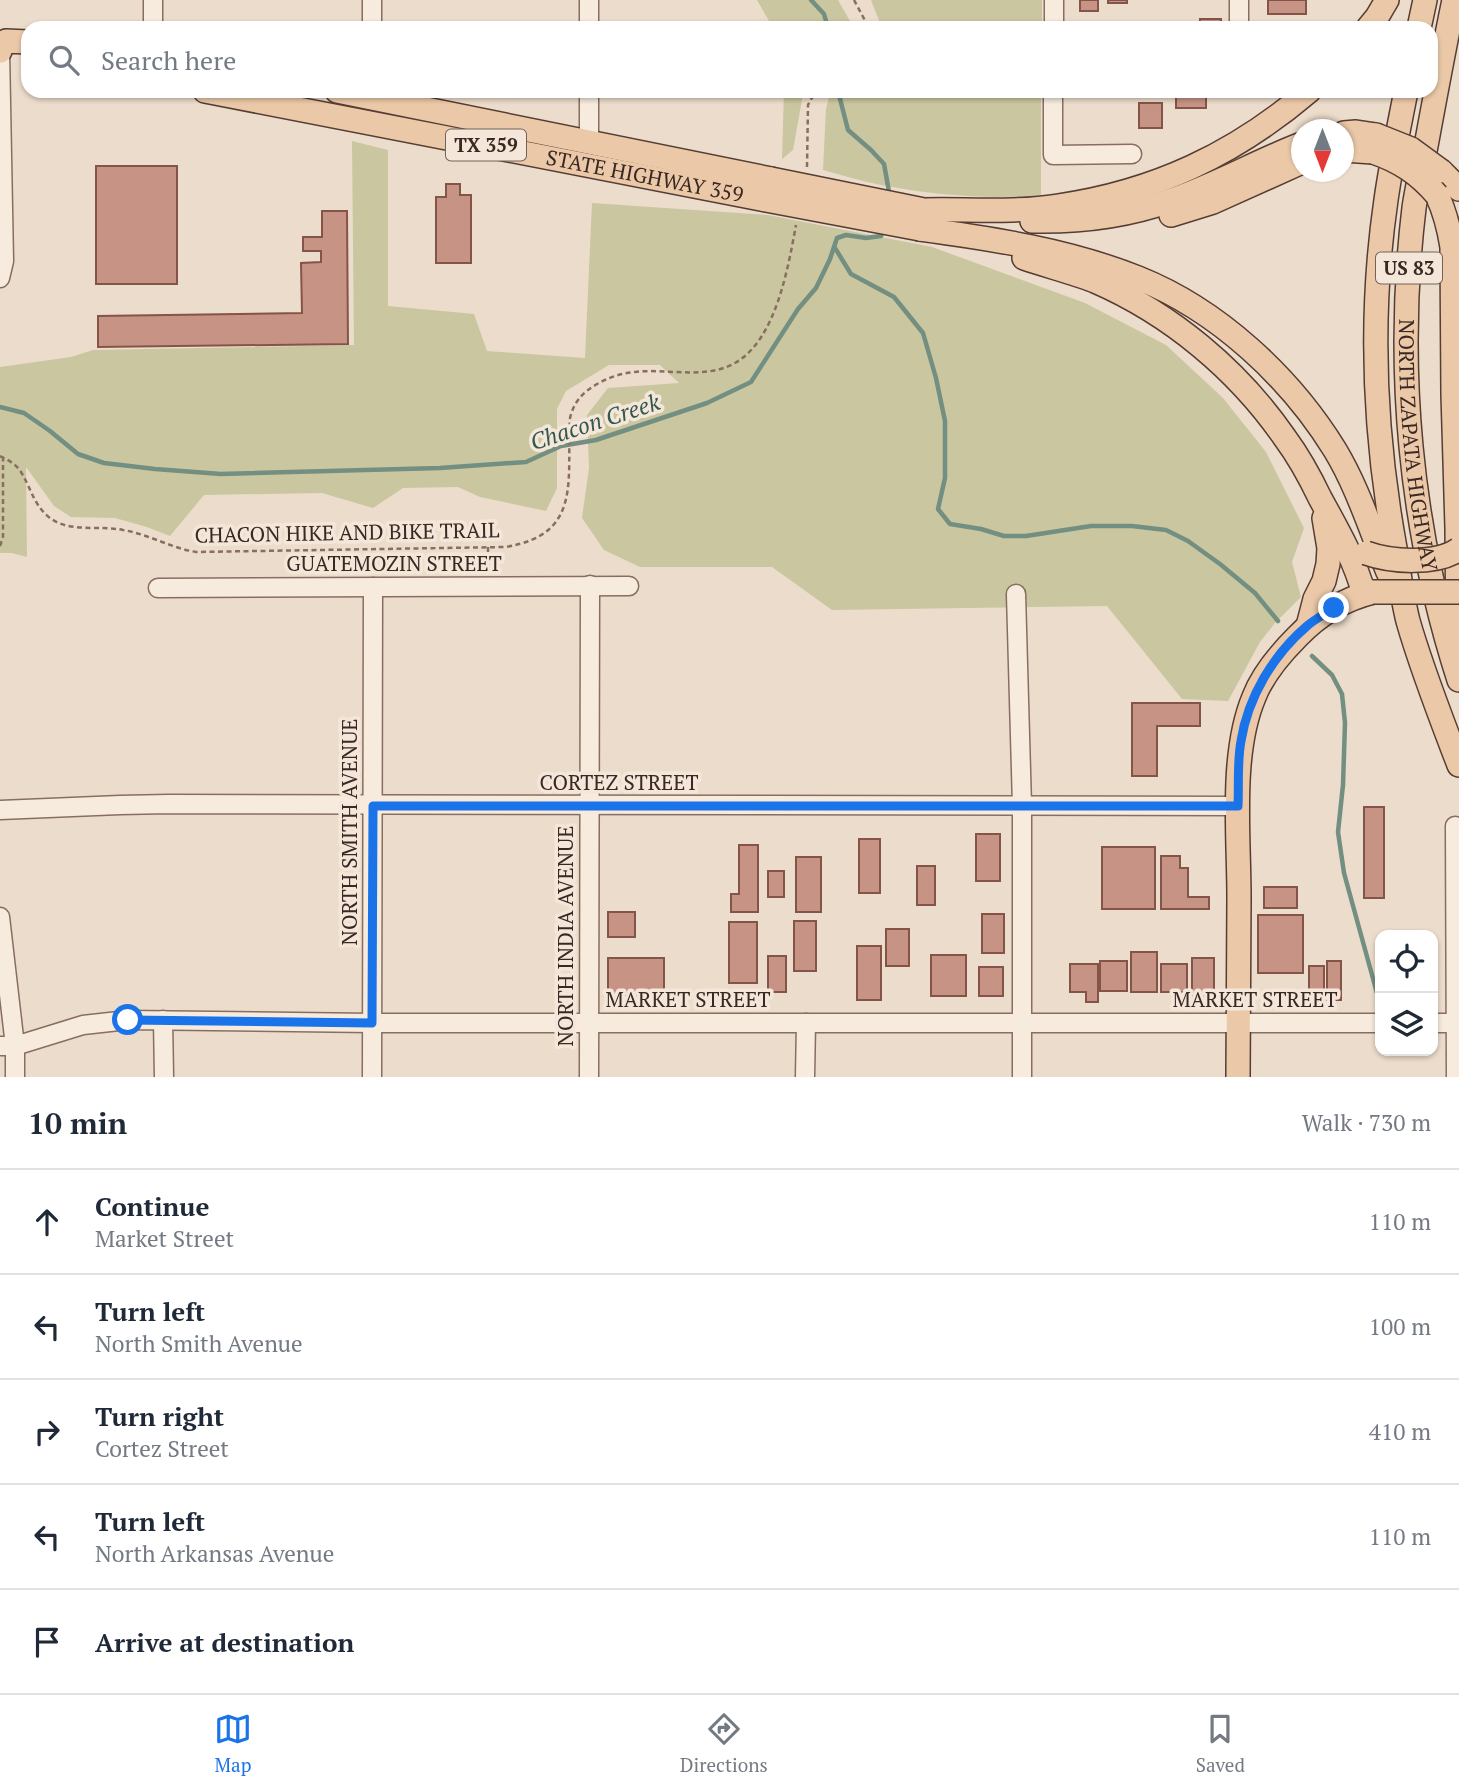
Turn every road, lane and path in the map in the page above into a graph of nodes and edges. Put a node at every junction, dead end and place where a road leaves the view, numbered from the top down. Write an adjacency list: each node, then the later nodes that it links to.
1 (153, 0): 10 (street)
2 (372, 0): 11 (street)
3 (589, 0): 12 (street)
4 (854, 0): 13 (path)
5 (1054, 0): 14 (street)
6 (1240, 0): 15 (street)
7 (1387, 0): 16 (main road)
8 (1425, 0): 17 (main road)
9 (1454, 0): 23 (main road, NORTH ZAPATA HIGHWAY / US 83)
10 (153, 21)
11 (372, 21)
12 (589, 21)
13 (865, 21)
14 (1054, 21)
15 (1239, 21)
16 (1374, 21)
17 (1420, 21)
18 (0, 24): 19 (main road)
19 (21, 28)
20 (21, 41): 21 (main road)
21 (0, 51): 22 (main road); 37 (street)
22 (21, 56)
23 (1438, 85)
24 (245, 98): 41 (main road, STATE HIGHWAY 359 / TX 359)
25 (386, 98): 33 (main road, STATE HIGHWAY 359 / TX 359)
26 (589, 98): 33 (street)
27 (812, 98): 39 (path)
28 (1053, 98): 38 (street)
29 (1301, 98): 43 (main road)
30 (1405, 98): 59 (main road, NORTH ZAPATA HIGHWAY / US 83)
31 (1435, 98): 61 (main road, NORTH ZAPATA HIGHWAY / US 83)
32 (1354, 132): 34 (main road)
33 (589, 143): 41 (main road, STATE HIGHWAY 359 / TX 359)
34 (1375, 143): 36 (main road); 42 (main road, bridge); 42 (main road, bridge)
35 (1291, 148): 43 (main road)
36 (1354, 148)
37 (1, 153): 45 (street)
38 (1132, 154)
39 (807, 167)
40 (1291, 167): 43 (main road)
41 (769, 189): 43 (main road, STATE HIGHWAY 359 / TX 359, bridge)
42 (1448, 192): 61 (main road)
43 (922, 219): 47 (main road); 59 (main road)
44 (796, 221): 49 (path, CHACON HIKE AND BIKE TRAIL)
45 (0, 278)
46 (2, 456): 48 (path); 49 (path, CHACON HIKE AND BIKE TRAIL)
47 (1321, 499): 50 (main road, bridge); 57 (main road); 60 (main road)
48 (0, 546)
49 (488, 547): 51 (path)
50 (1459, 549)
51 (488, 572)
52 (590, 585): 53 (street, GUATEMOZIN STREET); 54 (street, GUATEMOZIN STREET); 64 (street, NORTH INDIA AVENUE)
53 (629, 586)
54 (373, 587): 55 (street, GUATEMOZIN STREET); 63 (street, NORTH SMITH AVENUE)
55 (158, 589)
56 (1459, 592): 57 (main road, bridge)
57 (1369, 593): 60 (main road)
58 (1016, 594): 65 (street)
59 (1408, 619): 62 (main road, NORTH ZAPATA HIGHWAY / US 83)
60 (1308, 626): 66 (main road)
61 (1458, 678)
62 (1459, 765)
63 (373, 806): 64 (street, CORTEZ STREET); 67 (street, CORTEZ STREET); 72 (street, NORTH SMITH AVENUE)
64 (590, 806): 65 (street, CORTEZ STREET); 73 (street, NORTH INDIA AVENUE)
65 (1022, 806): 66 (street, CORTEZ STREET); 75 (street)
66 (1238, 806): 71 (main road)
67 (0, 810)
68 (1455, 826): 78 (street)
69 (0, 917): 79 (street)
70 (163, 1020): 72 (street, MARKET STREET); 79 (street, MARKET STREET); 81 (street)
71 (1238, 1022): 75 (street, MARKET STREET); 76 (street, MARKET STREET); 86 (main road)
72 (372, 1023): 73 (street, MARKET STREET); 82 (street, NORTH SMITH AVENUE)
73 (589, 1023): 74 (street, MARKET STREET); 83 (street, NORTH INDIA AVENUE)
74 (806, 1023): 75 (street, MARKET STREET); 84 (street)
75 (1023, 1023): 85 (street)
76 (1375, 1023)
77 (1438, 1023): 78 (street)
78 (1457, 1023): 87 (street)
79 (8, 1046): 80 (street)
80 (15, 1077)
81 (164, 1077)
82 (372, 1077)
83 (589, 1077)
84 (806, 1077)
85 (1022, 1077)
86 (1238, 1077)
87 (1456, 1077)

